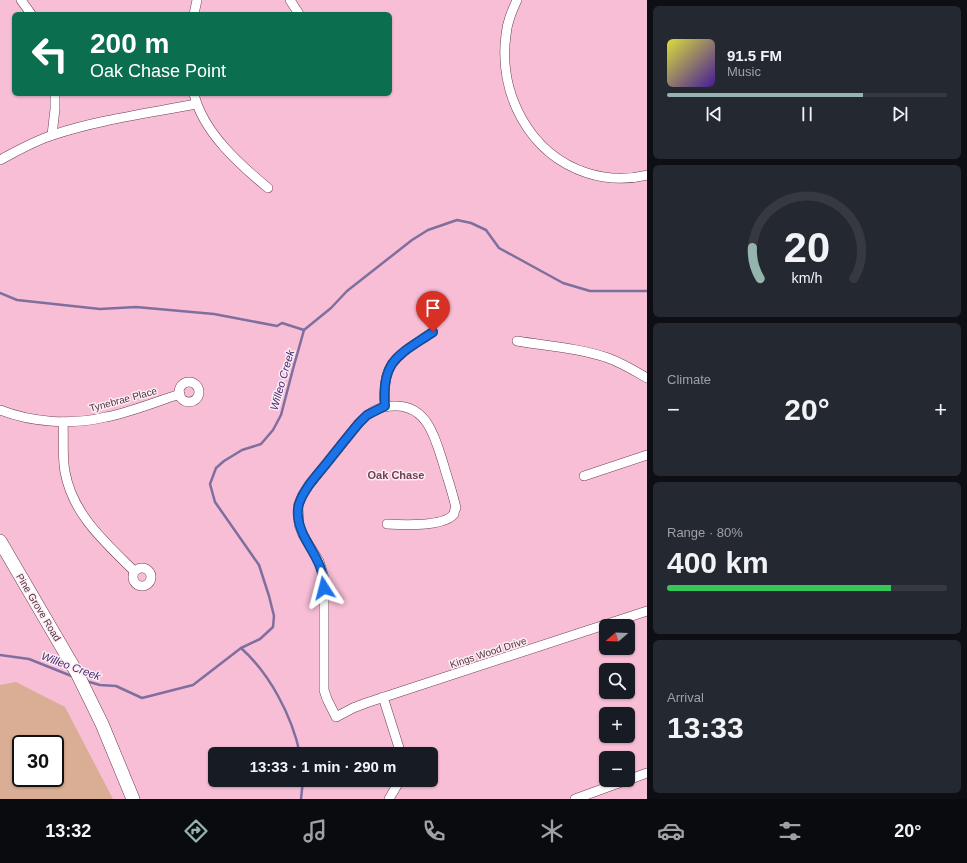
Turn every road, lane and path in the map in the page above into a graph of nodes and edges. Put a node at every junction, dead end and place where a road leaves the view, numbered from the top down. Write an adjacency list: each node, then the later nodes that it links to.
1 (21, 0): 5 (street)
2 (197, 0): 6 (street)
3 (290, 0): 7 (street)
4 (517, 0): 13 (street)
5 (30, 12)
6 (194, 12)
7 (298, 12)
8 (55, 96): 11 (street)
9 (194, 96): 10 (street)
10 (196, 104): 11 (street); 14 (street)
11 (52, 135): 12 (street)
12 (0, 160)
13 (647, 175)
14 (268, 188)
15 (433, 332): 19 (street)
16 (517, 341): 17 (street)
17 (647, 378)
18 (180, 394): 21 (street, Tynebrae Place)
19 (385, 406): 24 (street); 28 (street, Kings Wood Drive)
20 (0, 410): 21 (street, Tynebrae Place)
21 (63, 422): 26 (street)
22 (647, 455): 23 (street)
23 (584, 476)
24 (388, 524)
25 (0, 541): 34 (main road, Pine Grove Road)
26 (134, 571)
27 (647, 611): 28 (street, Kings Wood Drive)
28 (383, 697): 29 (street)
29 (399, 747)
30 (647, 773): 31 (street)
31 (635, 777)
32 (396, 787): 35 (street)
33 (606, 787): 36 (street)
34 (133, 799)
35 (389, 799)
36 (575, 799)

